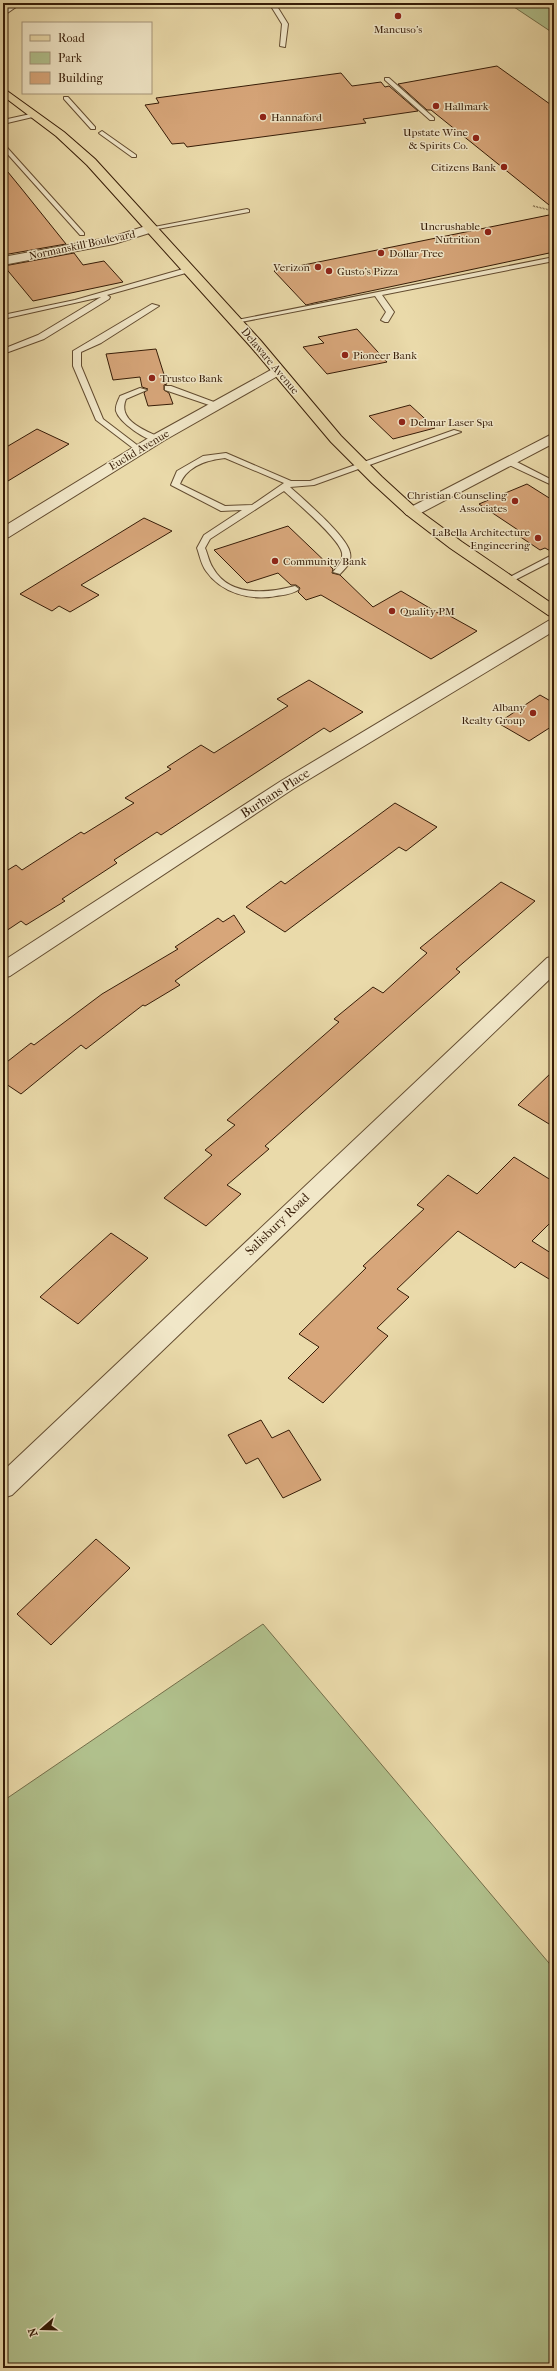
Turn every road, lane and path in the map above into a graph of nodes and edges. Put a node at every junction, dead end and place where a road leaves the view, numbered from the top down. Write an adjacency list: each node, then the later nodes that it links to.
1 (10, 3): 3 (lane)
2 (272, 3): 4 (lane)
3 (3, 14)
4 (282, 46)
5 (387, 79): 9 (lane)
6 (3, 92): 8 (main road, Delaware Avenue)
7 (66, 98): 11 (lane)
8 (35, 115): 10 (lane); 18 (main road, Delaware Avenue)
9 (432, 118)
10 (3, 122)
11 (93, 128)
12 (102, 133): 14 (lane)
13 (3, 145): 19 (lane)
14 (134, 156)
15 (533, 206): 16 (path)
16 (554, 211)
17 (247, 212): 18 (lane)
18 (152, 228): 19 (street, Normanskill Boulevard); 22 (street, Normanskill Boulevard); 23 (main road, Delaware Avenue)
19 (82, 234): 20 (street, Normanskill Boulevard)
20 (3, 250)
21 (554, 259): 25 (lane)
22 (3, 261)
23 (190, 269): 24 (lane); 29 (main road, Delaware Avenue)
24 (116, 291): 27 (lane); 30 (lane)
25 (378, 295): 28 (lane); 29 (lane)
26 (156, 306): 38 (lane)
27 (3, 318)
28 (385, 320)
29 (236, 321): 31 (main road, Delaware Avenue)
30 (3, 352)
31 (278, 370): 34 (street, Euclid Avenue); 40 (main road, Delaware Avenue)
32 (168, 388): 34 (lane)
33 (143, 390): 37 (lane)
34 (218, 405): 37 (street, Euclid Avenue)
35 (457, 432): 40 (lane)
36 (554, 437): 39 (street)
37 (156, 439): 38 (street, Euclid Avenue)
38 (138, 450): 45 (street, Euclid Avenue)
39 (508, 461): 41 (lane); 44 (street)
40 (362, 465): 42 (lane); 44 (main road, Delaware Avenue)
41 (553, 484)
42 (287, 485): 43 (lane); 43 (lane); 47 (lane)
43 (254, 507): 49 (lane)
44 (412, 512): 48 (main road, Delaware Avenue)
45 (3, 534)
46 (554, 557): 48 (lane)
47 (337, 572)
48 (508, 580): 50 (main road, Delaware Avenue)
49 (295, 590)
50 (554, 612)
51 (554, 624): 53 (street, Burhans Place)
52 (554, 963): 54 (street, Salisbury Road)
53 (3, 971)
54 (3, 1487)

